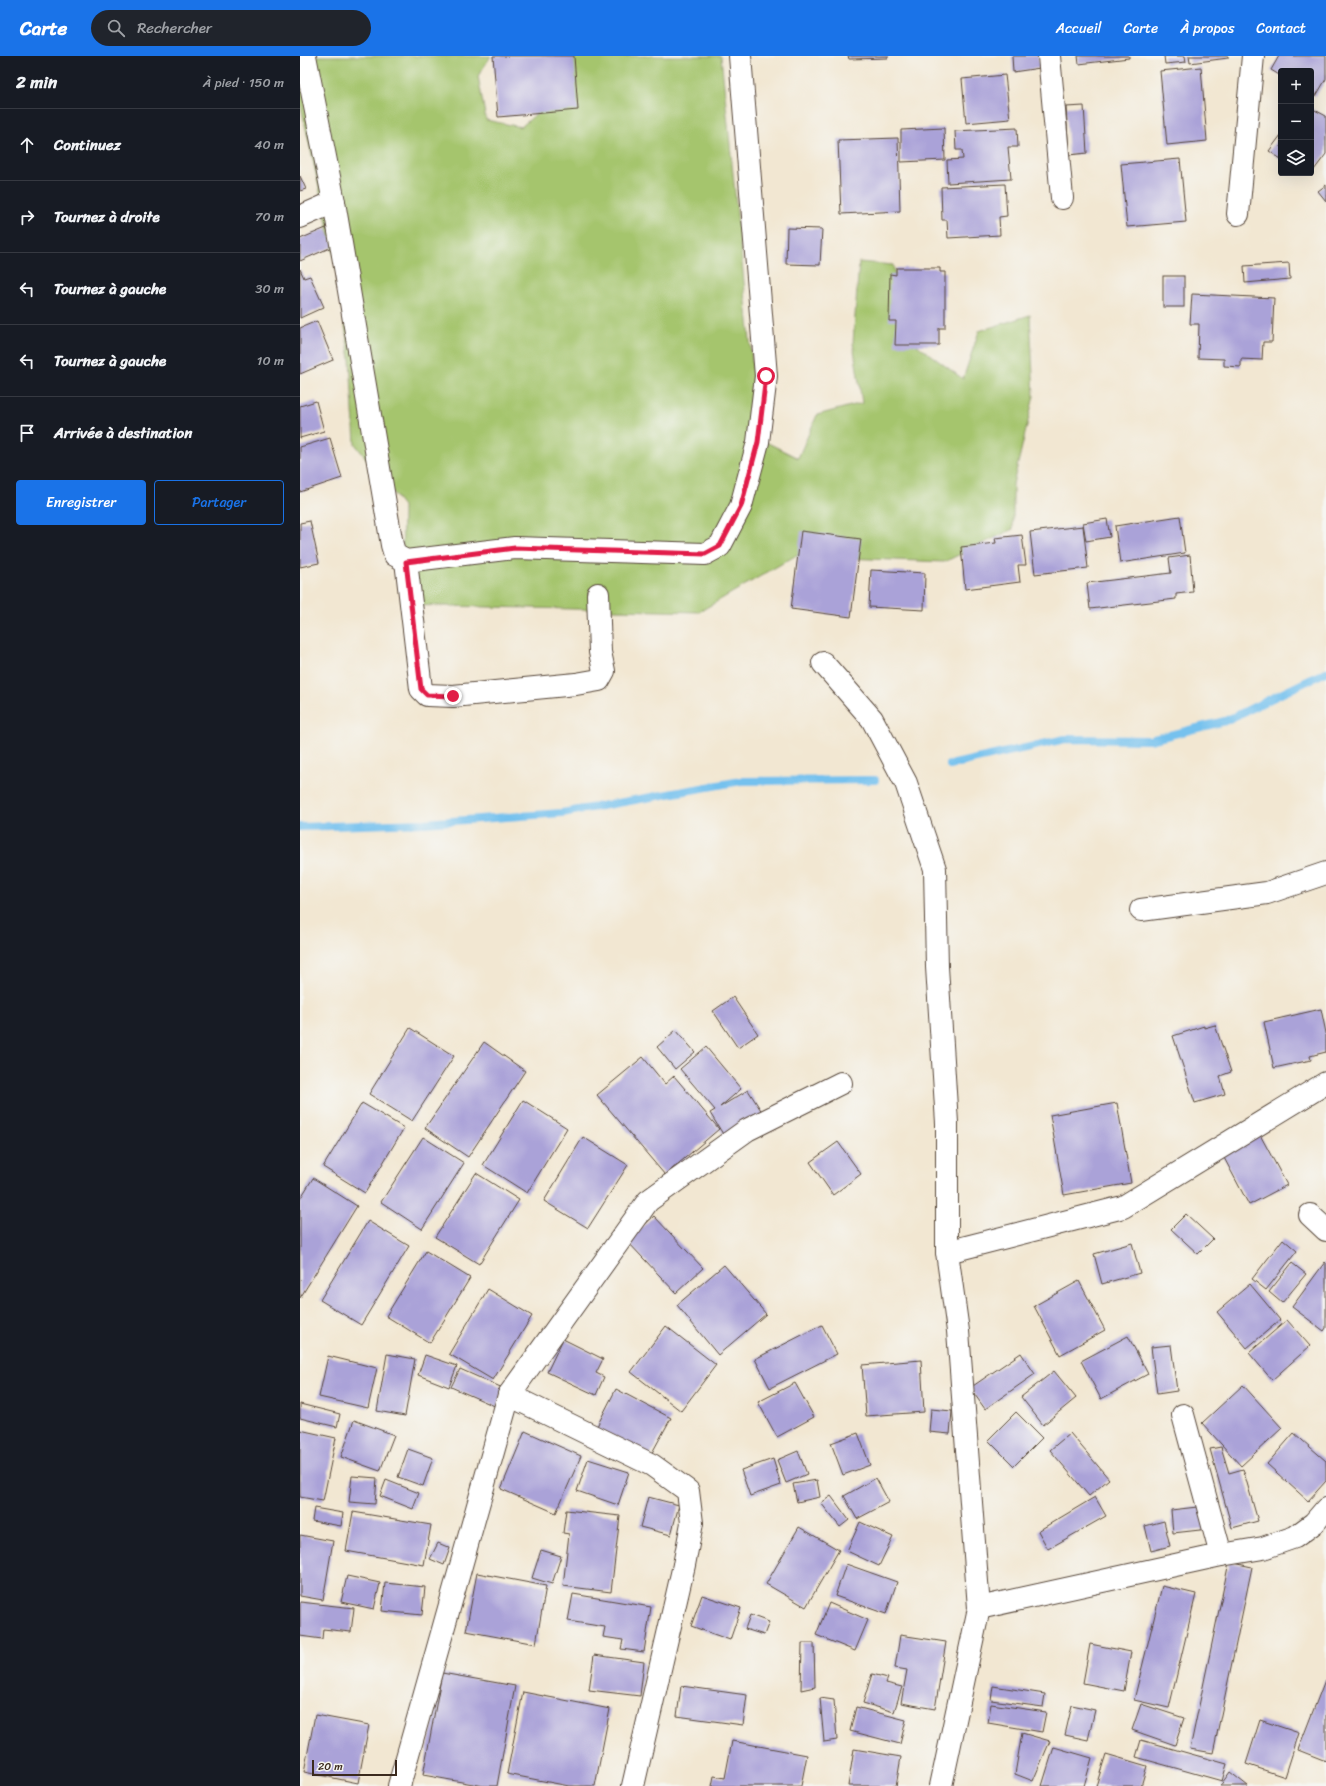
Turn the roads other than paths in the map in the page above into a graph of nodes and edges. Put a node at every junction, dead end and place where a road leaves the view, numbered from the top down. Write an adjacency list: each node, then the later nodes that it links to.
1 (305, 56): 6 (street)
2 (740, 56): 9 (street)
3 (1050, 56): 5 (street)
4 (1253, 56): 7 (street)
5 (1062, 198)
6 (334, 202): 8 (street); 9 (street)
7 (1238, 214)
8 (300, 218)
9 (406, 562): 10 (street)
10 (598, 594)
11 (823, 664): 16 (street)
12 (1326, 873): 13 (street)
13 (1141, 910)
14 (841, 1083): 17 (street)
15 (1326, 1083): 16 (street)
16 (947, 1252): 21 (street)
17 (510, 1395): 22 (street); 23 (street)
18 (1183, 1415): 20 (street)
19 (1326, 1509): 20 (street)
20 (1221, 1555): 21 (street)
21 (979, 1608): 24 (street)
22 (399, 1786)
23 (633, 1786)
24 (941, 1786)

